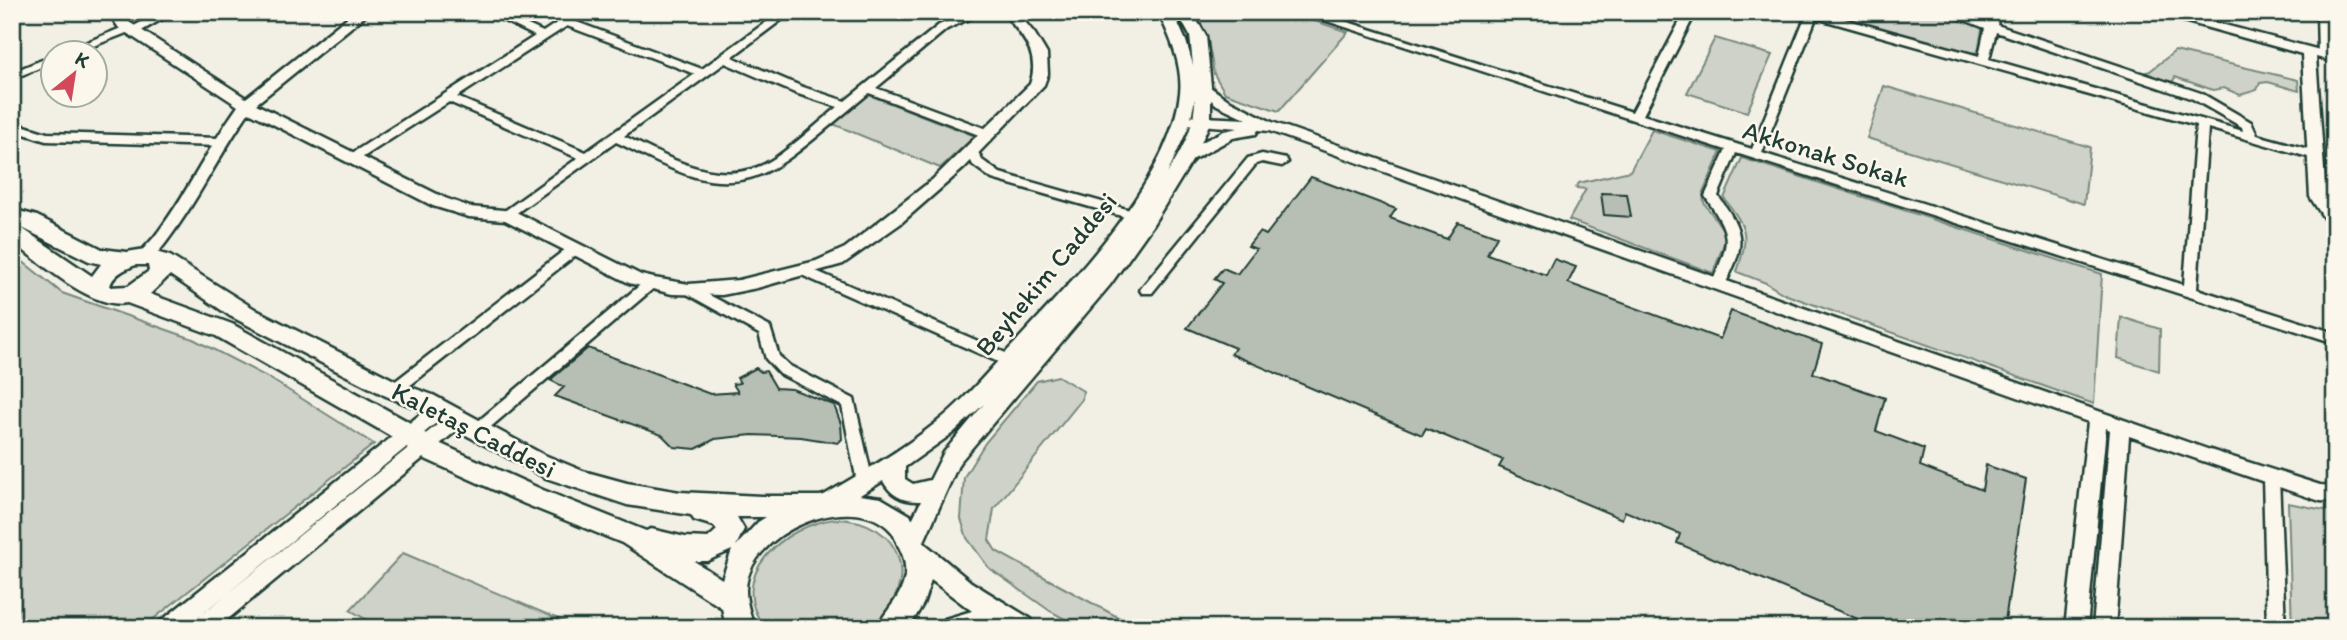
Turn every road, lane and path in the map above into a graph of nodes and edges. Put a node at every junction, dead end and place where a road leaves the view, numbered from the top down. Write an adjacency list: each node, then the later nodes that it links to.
1 (115, 12): 20 (street)
2 (169, 12): 20 (street)
3 (363, 12): 32 (street)
4 (491, 12): 21 (street)
5 (581, 12): 18 (street)
6 (787, 12): 24 (street)
7 (979, 12): 30 (street)
8 (1010, 12): 40 (street)
9 (1165, 12): 34 (main road, Beyhekim Caddesi)
10 (1184, 12): 29 (main road, Beyhekim Caddesi)
11 (1304, 12): 35 (street, Akkonak Sokak)
12 (1691, 12): 35 (street)
13 (1948, 12): 19 (street)
14 (1995, 12): 19 (street)
15 (2158, 12): 23 (street)
16 (2322, 12): 23 (street)
17 (1809, 13): 25 (street); 48 (street)
18 (566, 22): 21 (street); 27 (street)
19 (1991, 27): 25 (street); 42 (street)
20 (132, 29): 22 (street); 32 (street)
21 (543, 36): 31 (street)
22 (107, 38)
23 (2322, 55): 46 (street)
24 (724, 58): 27 (street); 33 (street)
25 (1983, 61): 37 (street)
26 (38, 66): 28 (street)
27 (703, 73): 41 (street)
28 (12, 76)
29 (1203, 86): 36 (main road, Beyhekim Caddesi); 38 (street)
30 (868, 89): 33 (street); 40 (street)
31 (448, 97): 49 (street); 50 (street)
32 (246, 105): 43 (street); 50 (street)
33 (847, 106): 41 (street)
34 (1183, 118): 36 (street); 53 (main road, Beyhekim Caddesi)
35 (1635, 118): 44 (street, Akkonak Sokak)
36 (1203, 120): 38 (street); 47 (main road, Beyhekim Caddesi)
37 (2202, 123): 42 (street); 65 (street)
38 (1271, 126): 47 (street); 60 (street)
39 (12, 127): 43 (street)
40 (988, 134): 45 (street)
41 (615, 137): 49 (street)
42 (2252, 137): 46 (street)
43 (220, 142): 58 (street)
44 (1732, 149): 48 (street, Akkonak Sokak); 60 (street)
45 (972, 151): 53 (street); 59 (street)
46 (2315, 155): 55 (street)
47 (1187, 156): 77 (main road, Beyhekim Caddesi)
48 (1755, 156): 65 (street, Akkonak Sokak)
49 (587, 157): 52 (street)
50 (353, 158): 52 (street)
51 (1282, 162): 63 (street)
52 (508, 215): 57 (street)
53 (1132, 215): 68 (main road, Beyhekim Caddesi)
54 (12, 216): 58 (main road, Kaletaş Caddesi)
55 (2335, 222)
56 (12, 232): 62 (main road)
57 (576, 248): 61 (street); 69 (street)
58 (144, 260): 62 (main road); 66 (main road); 69 (main road, Kaletaş Caddesi)
59 (802, 270): 64 (street); 68 (street)
60 (1719, 283): 70 (street)
61 (650, 284): 64 (street); 71 (street)
62 (98, 289): 66 (main road, Kaletaş Caddesi)
63 (1147, 290)
64 (692, 291): 76 (street)
65 (2190, 292): 67 (street, Akkonak Sokak)
66 (127, 295): 73 (main road, Kaletaş Caddesi)
67 (2335, 338)
68 (1010, 360): 74 (main road, Beyhekim Caddesi)
69 (394, 390): 71 (main road, Kaletaş Caddesi)
70 (2098, 418): 72 (street); 90 (street)
71 (456, 421): 73 (street); 79 (main road, Kaletaş Caddesi)
72 (2120, 426): 75 (street); 91 (street)
73 (414, 440): 81 (main road, Kaletaş Caddesi); 84 (street); 85 (street)
74 (895, 465): 76 (main road, Beyhekim Caddesi); 77 (main road)
75 (2271, 477): 78 (street); 92 (street)
76 (865, 482): 80 (main road, Beyhekim Caddesi)
77 (936, 486): 82 (main road, Beyhekim Caddesi)
78 (2335, 494)
79 (662, 502): 80 (main road, Kaletaş Caddesi); 81 (main road)
80 (823, 504): 82 (main road, Kaletaş Caddesi); 83 (main road)
81 (631, 535): 83 (main road, Kaletaş Caddesi)
82 (915, 546): 86 (main road); 89 (main road, Kaletaş Caddesi)
83 (732, 615)
84 (169, 628)
85 (201, 628)
86 (891, 628)
87 (955, 628): 88 (main road)
88 (1008, 628)
89 (1021, 628)
90 (2076, 628)
91 (2104, 628)
92 (2276, 628)

